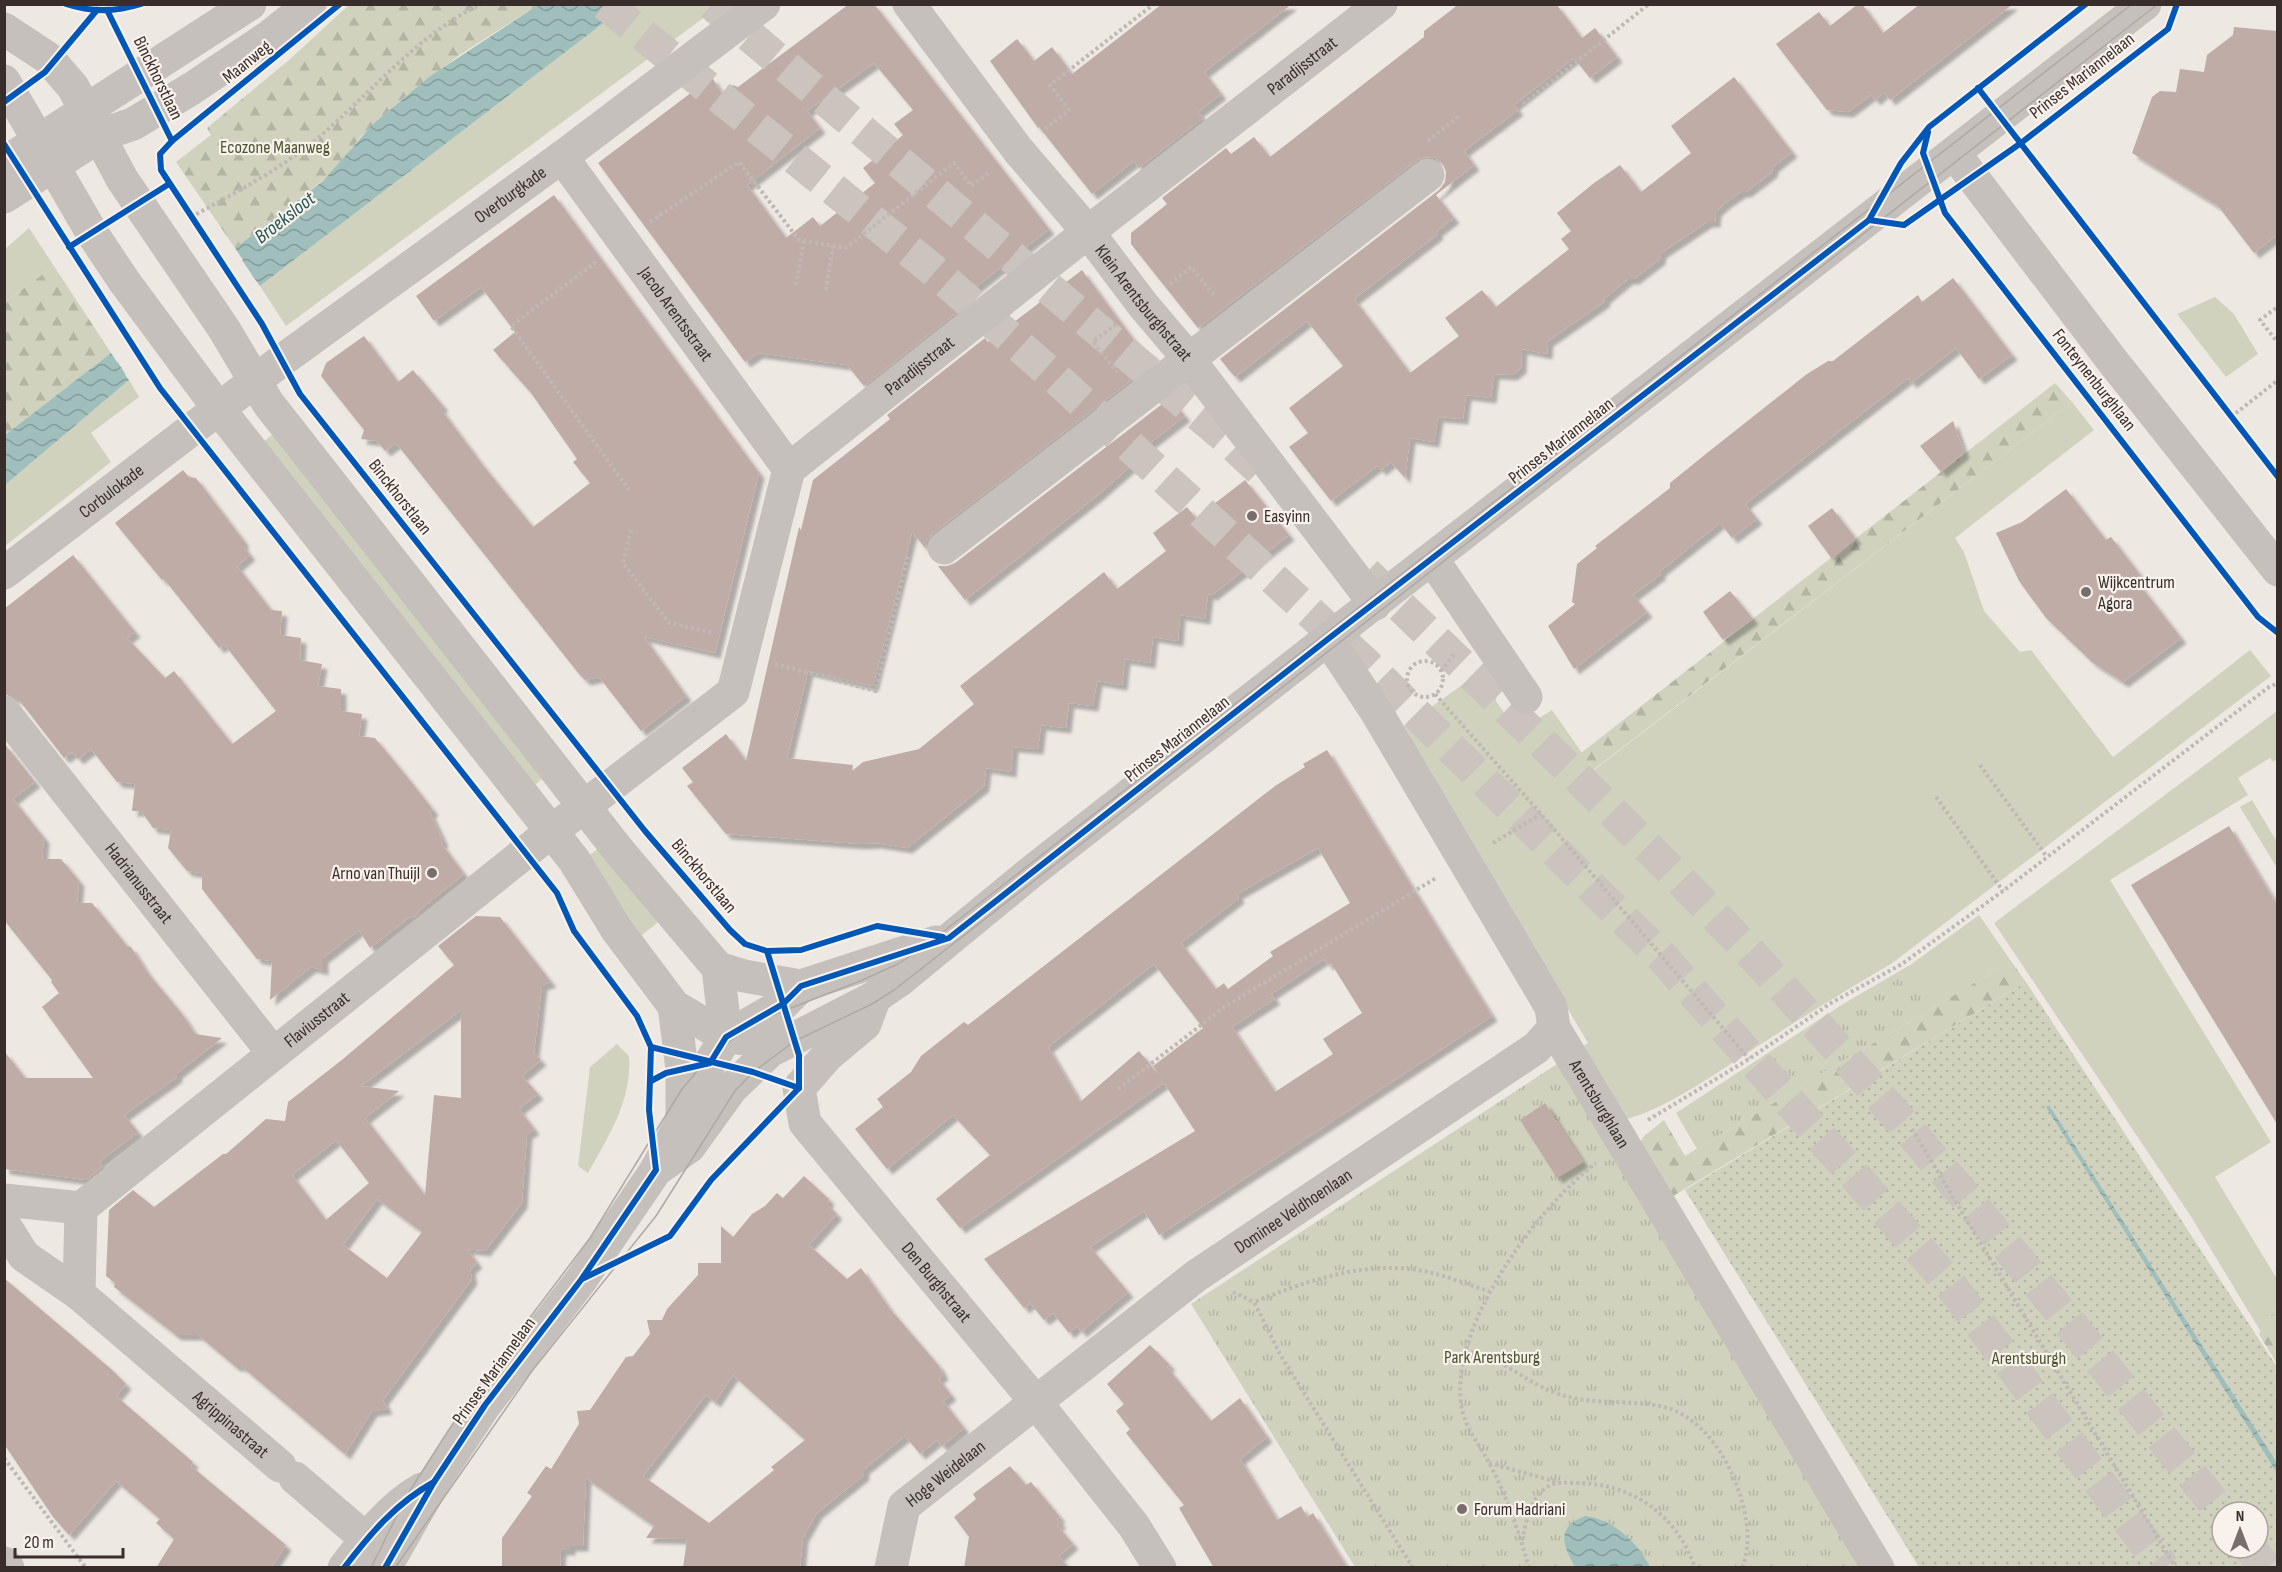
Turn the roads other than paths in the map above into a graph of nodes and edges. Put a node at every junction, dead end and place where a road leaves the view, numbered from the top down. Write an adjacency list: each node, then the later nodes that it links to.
1 (250, 4): 9 (street)
2 (764, 4): 12 (street, Overburgkade)
3 (909, 4): 16 (street, Klein Arentsburghstraat)
4 (1381, 4): 16 (street, Paradijsstraat)
5 (2145, 4): 10 (street, Prinses Mariannelaan)
6 (300, 8): 9 (street, Maanweg)
7 (4, 29): 9 (street)
8 (4, 81): 11 (street)
9 (93, 124): 11 (street); 18 (street)
10 (1954, 153): 22 (street, Prinses Mariannelaan); 23 (street, Fonteynenburghlaan)
11 (45, 154): 13 (street); 15 (street); 19 (street)
12 (562, 157): 18 (street, Overburgkade); 20 (street, Jacob Arentsstraat)
13 (4, 163)
14 (1428, 175): 17 (street)
15 (4, 197)
16 (1088, 232): 17 (street, Klein Arentsburghstraat); 20 (street, Paradijsstraat)
17 (1188, 358): 21 (street); 25 (street, Klein Arentsburghstraat)
18 (253, 382): 19 (street); 29 (street)
19 (218, 408): 24 (street, Corbulokade); 30 (street)
20 (789, 469): 29 (street)
21 (944, 548)
22 (1433, 560): 25 (street, Prinses Mariannelaan); 27 (street)
23 (2277, 570)
24 (4, 573)
25 (1375, 604): 26 (street, Prinses Mariannelaan)
26 (1328, 639): 31 (street, Prinses Mariannelaan); 36 (street, Arentsburghlaan)
27 (1526, 697)
28 (4, 712): 39 (street, Hadrianusstraat)
29 (584, 807): 30 (street); 32 (street)
30 (552, 831): 35 (street); 39 (street, Flaviusstraat)
31 (949, 938): 33 (street, Prinses Mariannelaan); 34 (street, Prinses Mariannelaan)
32 (718, 968): 33 (street); 37 (street)
33 (801, 986): 37 (street, Prinses Mariannelaan)
34 (875, 997): 38 (street, Prinses Mariannelaan); 46 (street, Den Burghstraat)
35 (674, 1006): 37 (street); 40 (street)
36 (1554, 1028): 46 (street, Dominee Veldhoenlaan); 53 (street, Arentsburghlaan)
37 (726, 1037): 38 (street); 40 (street, Prinses Mariannelaan)
38 (794, 1037): 41 (street, Prinses Mariannelaan)
39 (273, 1053): 43 (street, Flaviusstraat)
40 (682, 1122): 41 (street, Prinses Mariannelaan)
41 (656, 1170): 47 (street, Prinses Mariannelaan)
42 (4, 1200): 43 (street)
43 (81, 1208): 45 (street)
44 (4, 1224): 45 (street, Agrippinastraat)
45 (79, 1294): 47 (street, Agrippinastraat)
46 (1035, 1401): 51 (street, Hoge Weidelaan); 52 (street, Den Burghstraat)
47 (377, 1558): 50 (street, Prinses Mariannelaan)
48 (4, 1563): 49 (street)
49 (8, 1568)
50 (344, 1568)
51 (891, 1568)
52 (1160, 1568)
53 (1878, 1568)

